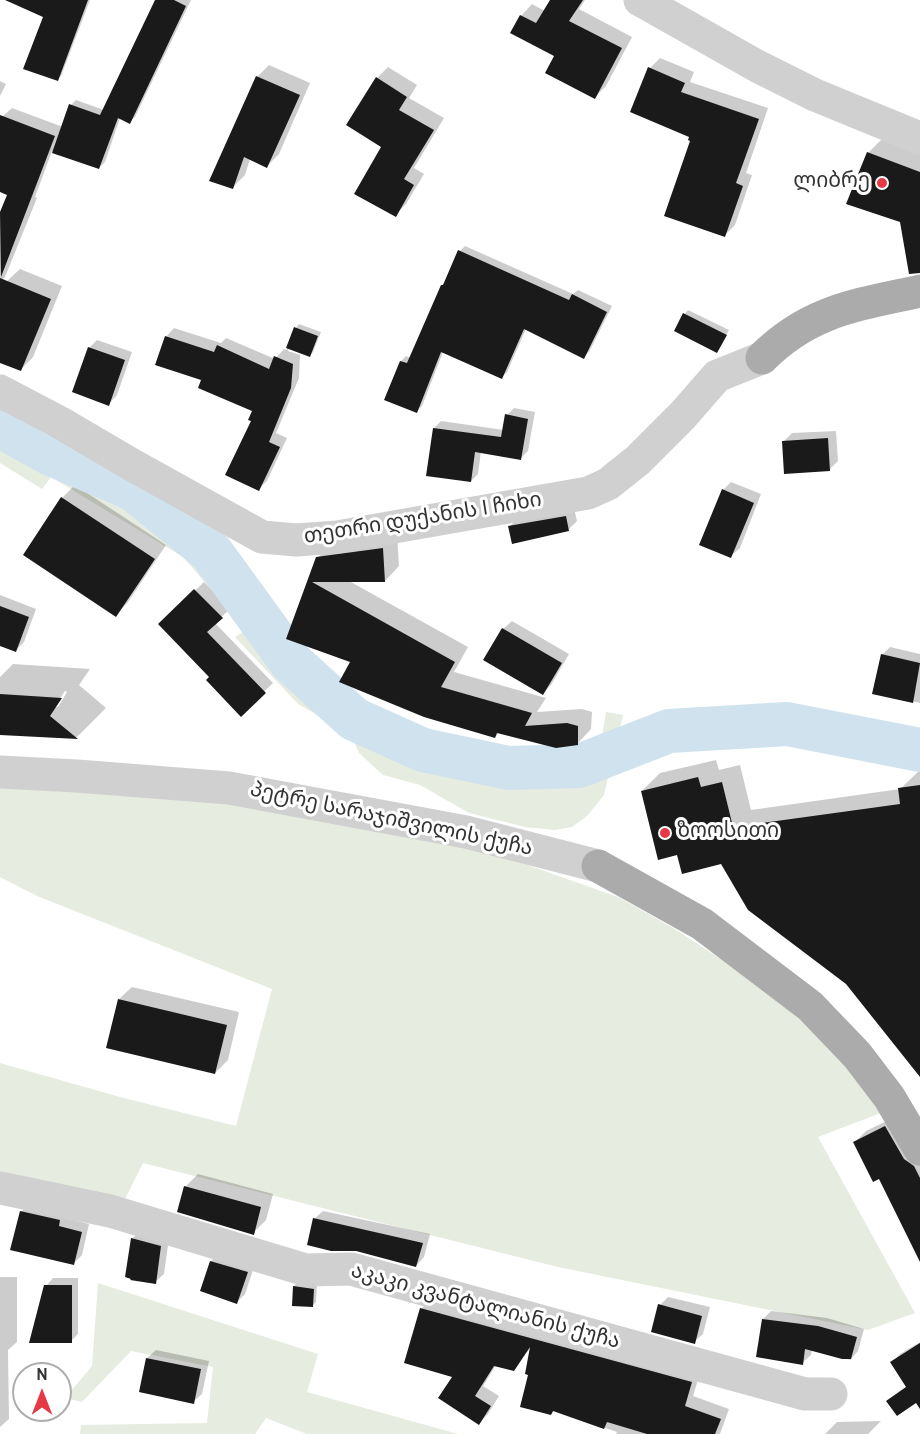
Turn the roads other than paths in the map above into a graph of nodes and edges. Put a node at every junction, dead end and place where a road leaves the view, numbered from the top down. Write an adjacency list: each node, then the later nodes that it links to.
1 (640, 0): 2 (street)
2 (914, 133)
3 (920, 291): 4 (main road)
4 (762, 358): 5 (street, თეთრი დუქანის I ჩიხი)
5 (0, 391)
6 (0, 772): 7 (street, პეტრე სარაჯიშვილის ქუჩა)
7 (598, 866): 8 (main road, პეტრე სარაჯიშვილის ქუჩა)
8 (920, 1149)
9 (0, 1188): 10 (street, აკაკი კვანტალიანის ქუჩა)
10 (831, 1394)

